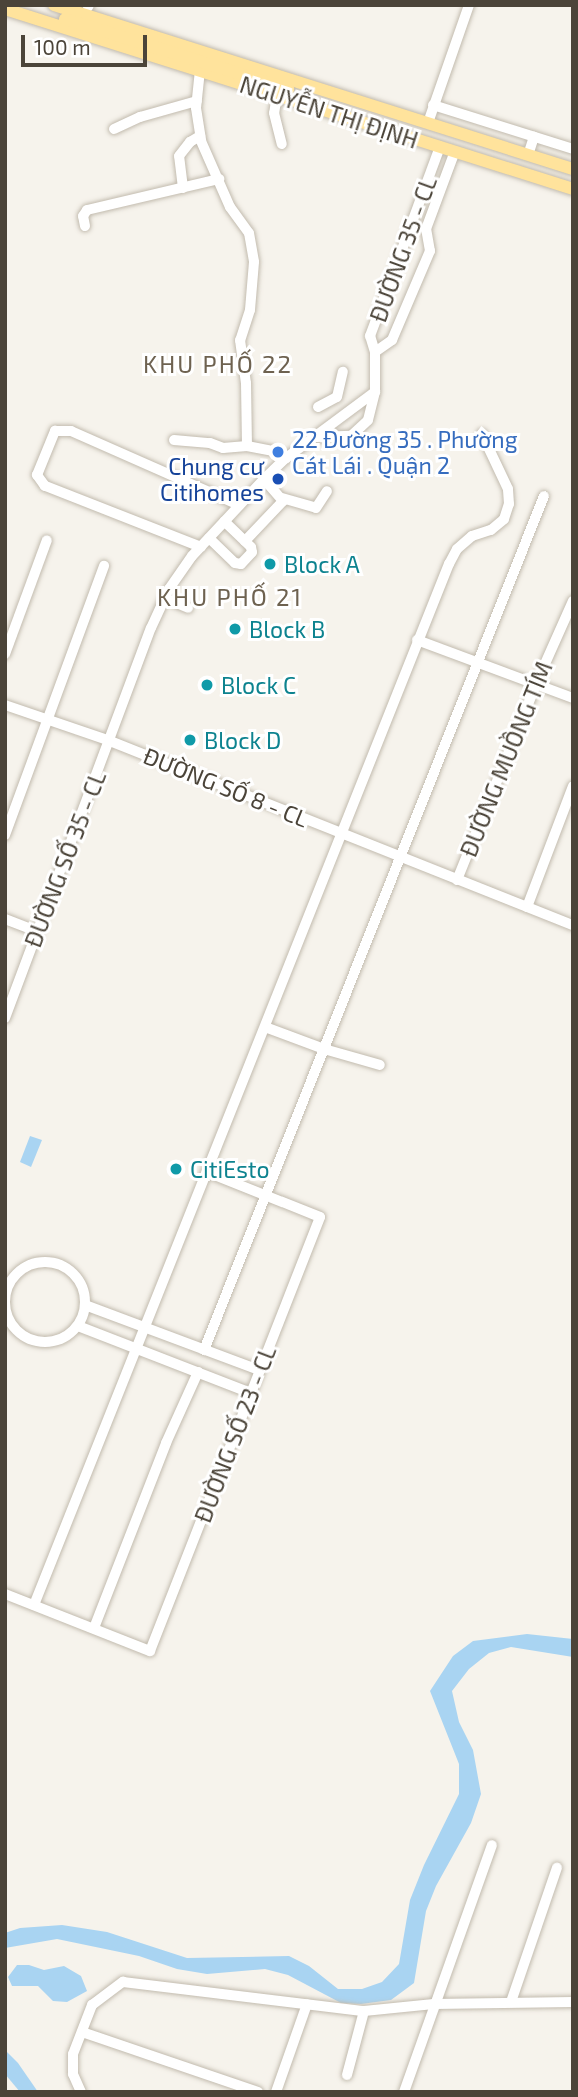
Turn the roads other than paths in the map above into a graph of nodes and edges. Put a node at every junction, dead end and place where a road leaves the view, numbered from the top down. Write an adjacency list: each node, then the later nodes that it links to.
1 (21, 5): 4 (main road)
2 (469, 5): 9 (street)
3 (5, 9): 4 (main road, NGUYỄN THỊ ĐỊNH)
4 (54, 11): 5 (main road, NGUYỄN THỊ ĐỊNH); 5 (main road)
5 (84, 15): 6 (main road, NGUYỄN THỊ ĐỊNH); 9 (main road, NGUYỄN THỊ ĐỊNH); 11 (main road)
6 (202, 66): 7 (main road, NGUYỄN THỊ ĐỊNH); 8 (street); 11 (main road)
7 (277, 95): 11 (main road, NGUYỄN THỊ ĐỊNH); 15 (street)
8 (197, 101): 10 (street); 12 (street)
9 (431, 111): 11 (main road, NGUYỄN THỊ ĐỊNH); 14 (street)
10 (114, 129)
11 (444, 134): 13 (main road, NGUYỄN THỊ ĐỊNH); 13 (main road, NGUYỄN THỊ ĐỊNH); 24 (street, ĐƯỜNG 35 - CL)
12 (200, 136): 19 (street); 21 (street)
13 (459, 140): 14 (main road, NGUYỄN THỊ ĐỊNH); 18 (main road); 20 (main road); 22 (main road, NGUYỄN THỊ ĐỊNH); 24 (street, ĐƯỜNG 35 - CL)
14 (532, 143): 16 (street); 17 (main road, NGUYỄN THỊ ĐỊNH)
15 (282, 144)
16 (573, 149)
17 (573, 162)
18 (573, 169)
19 (219, 179): 21 (street); 31 (street)
20 (573, 180)
21 (183, 188): 23 (street)
22 (573, 189)
23 (85, 226)
24 (375, 352): 26 (street, ĐƯỜNG 35 - CL)
25 (343, 372): 27 (street)
26 (375, 392): 29 (street); 29 (street, ĐƯỜNG 35 - CL)
27 (318, 407)
28 (482, 434): 47 (street)
29 (317, 437): 32 (street)
30 (174, 440): 31 (street)
31 (247, 446): 32 (street)
32 (286, 458): 33 (street)
33 (264, 479): 36 (street); 37 (street)
34 (327, 491): 36 (street)
35 (544, 496): 49 (street)
36 (282, 498): 41 (street)
37 (239, 505): 38 (street); 42 (street)
38 (224, 522): 39 (street); 41 (street)
39 (208, 538): 41 (street); 42 (street)
40 (47, 540): 48 (street)
41 (245, 541)
42 (201, 547): 44 (street)
43 (104, 566): 53 (street)
44 (165, 598): 46 (street); 54 (street)
45 (573, 601): 50 (street, ĐƯỜNG MUỒNG TÍM)
46 (188, 608)
47 (417, 640): 49 (street); 56 (street)
48 (5, 654)
49 (478, 663): 50 (street); 58 (street)
50 (536, 684): 51 (street); 59 (street, ĐƯỜNG MUỒNG TÍM)
51 (573, 698)
52 (5, 705): 53 (street, ĐƯỜNG SỐ 8 - CL)
53 (49, 720): 54 (street, ĐƯỜNG SỐ 8 - CL); 57 (street)
54 (110, 741): 56 (street, ĐƯỜNG SỐ 8 - CL); 63 (street, ĐƯỜNG SỐ 35 - CL)
55 (573, 786): 60 (street)
56 (341, 833): 58 (street, ĐƯỜNG SỐ 8 - CL); 65 (street)
57 (5, 835)
58 (398, 856): 59 (street, ĐƯỜNG SỐ 8 - CL); 66 (street)
59 (457, 880): 60 (street, ĐƯỜNG SỐ 8 - CL)
60 (527, 907): 62 (street, ĐƯỜNG SỐ 8 - CL)
61 (5, 919): 63 (street)
62 (573, 925)
63 (36, 931): 64 (street, ĐƯỜNG SỐ 35 - CL)
64 (5, 1018)
65 (265, 1027): 66 (street); 68 (street)
66 (324, 1049): 67 (street); 69 (street)
67 (380, 1065)
68 (207, 1172): 69 (street); 74 (street)
69 (268, 1194): 76 (street); 77 (street, ĐƯỜNG SỐ 23 - CL)
70 (10, 1276): 71 (street); 72 (street)
71 (5, 1303): 73 (street)
72 (85, 1305): 73 (street); 74 (street)
73 (78, 1326): 75 (street)
74 (145, 1327): 75 (street); 76 (street)
75 (138, 1347): 78 (street); 81 (street)
76 (204, 1350): 77 (street)
77 (259, 1370): 79 (street, ĐƯỜNG SỐ 23 - CL)
78 (198, 1372): 79 (street); 82 (street)
79 (251, 1393): 82 (street, ĐƯỜNG SỐ 23 - CL)
80 (5, 1594): 81 (street)
81 (34, 1605): 82 (street)
82 (94, 1628)
83 (492, 1845): 88 (street)
84 (557, 1868): 85 (street)
85 (512, 2002): 86 (street); 88 (street)
86 (573, 2002)
87 (307, 2004): 89 (street); 90 (street); 94 (street)
88 (434, 2004): 89 (street); 95 (street)
89 (364, 2011): 91 (street)
90 (82, 2032): 92 (street); 93 (street)
91 (347, 2075)
92 (81, 2092)
93 (258, 2092)
94 (276, 2092)
95 (404, 2092)

